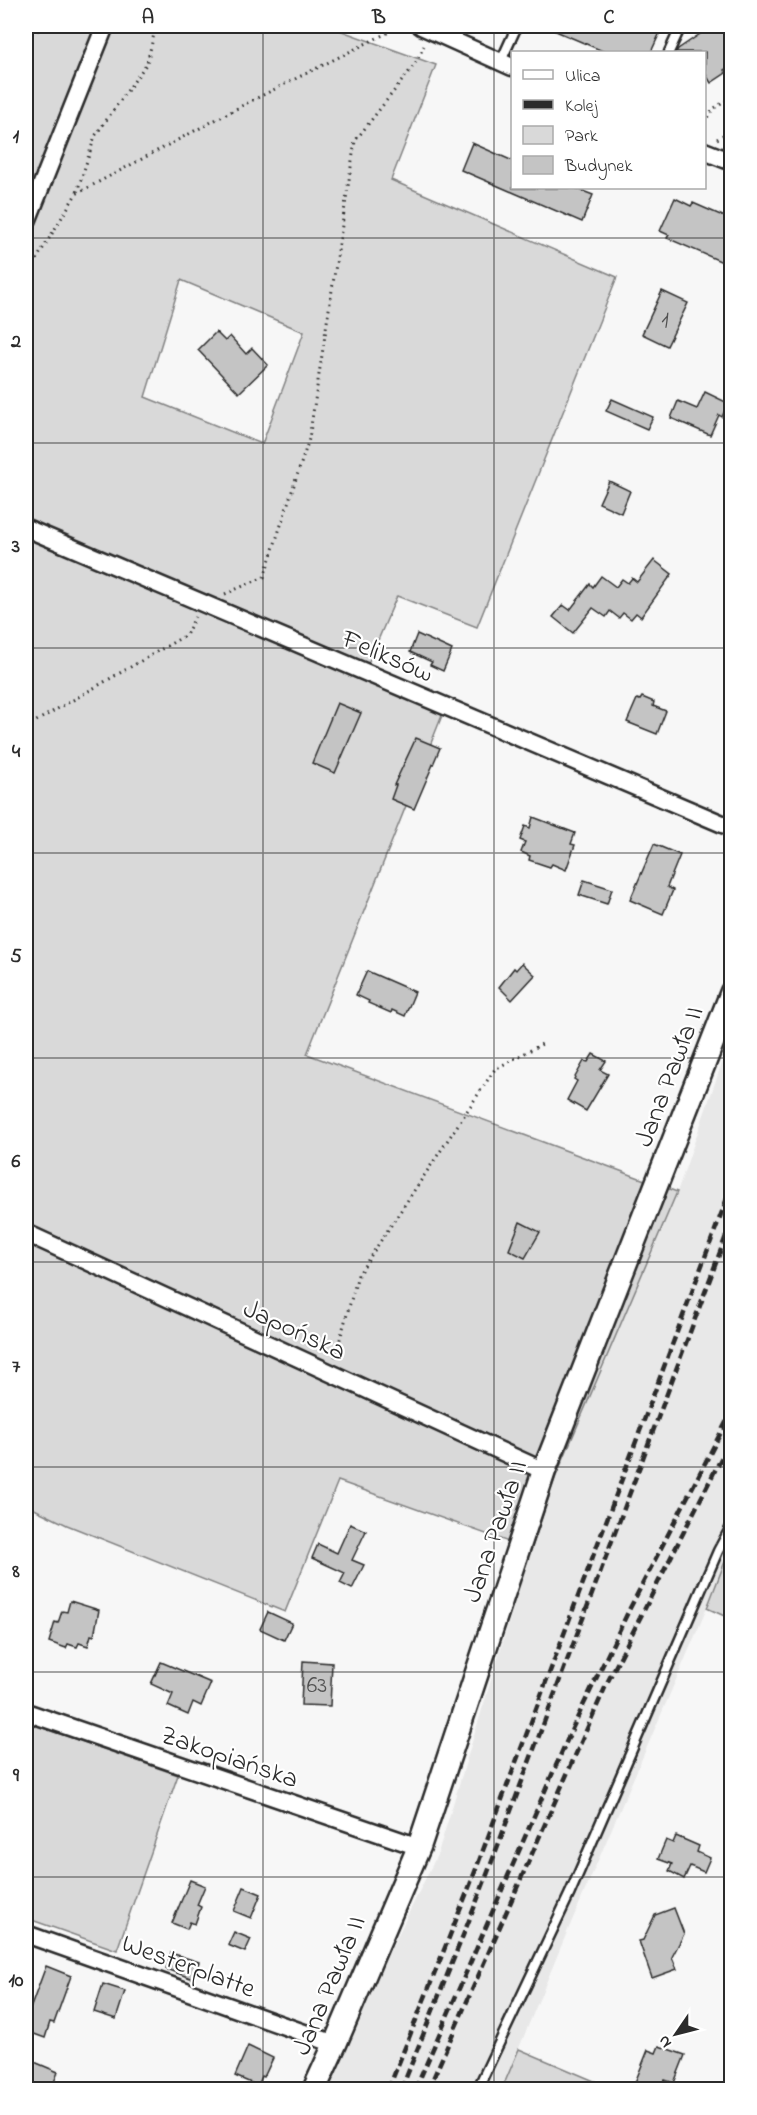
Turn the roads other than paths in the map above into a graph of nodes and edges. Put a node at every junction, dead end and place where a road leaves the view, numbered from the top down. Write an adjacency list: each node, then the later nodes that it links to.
1 (105, 26): 9 (street)
2 (518, 26): 6 (lane)
3 (681, 26): 5 (lane)
4 (438, 30): 6 (street)
5 (669, 51)
6 (507, 64)
7 (706, 150): 8 (street)
8 (732, 162)
9 (26, 224)
10 (26, 528): 11 (street, Feliksów)
11 (732, 828)
12 (732, 992): 14 (main road, Jana Pawła II)
13 (26, 1233): 14 (street, Japońska)
14 (544, 1471): 17 (main road, Jana Pawła II)
15 (732, 1526): 21 (lane)
16 (26, 1712): 17 (street, Zakopiańska)
17 (419, 1847): 19 (main road, Jana Pawła II)
18 (26, 1934): 19 (street, Westerplatte)
19 (335, 2044): 20 (main road, Jana Pawła II)
20 (314, 2090)
21 (477, 2090)

